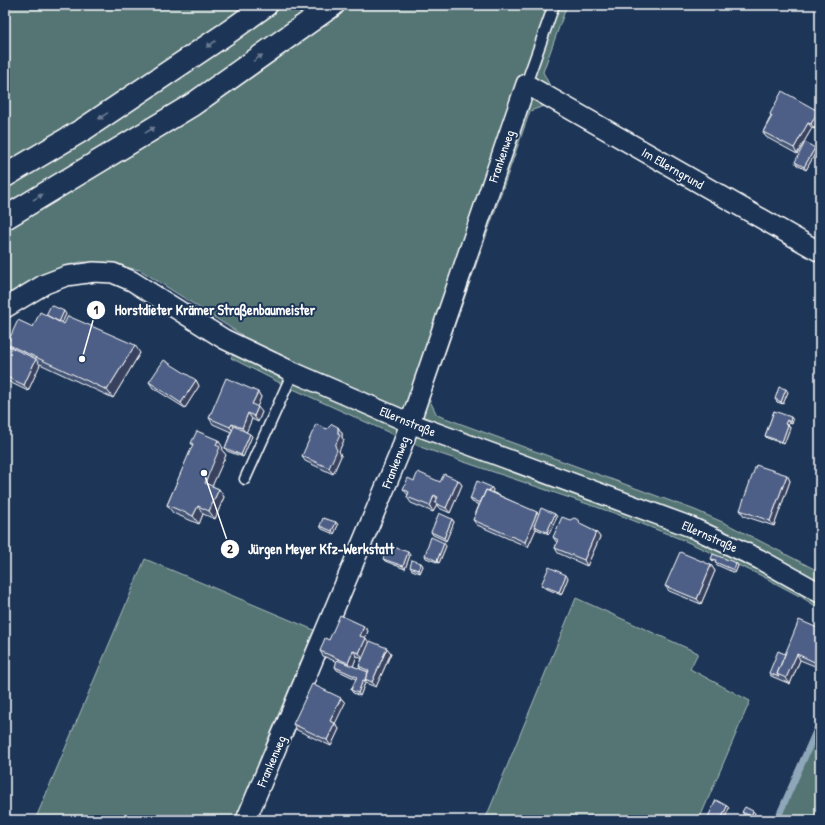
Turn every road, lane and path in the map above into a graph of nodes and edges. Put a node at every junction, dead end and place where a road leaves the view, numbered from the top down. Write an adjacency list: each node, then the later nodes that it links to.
1 (266, 5): 5 (highway, one-way to 5)
2 (333, 5): 6 (highway, one-way to 2)
3 (554, 5): 4 (lane, Frankenweg)
4 (526, 84): 7 (street, Im Ellerngrund); 10 (street, Frankenweg)
5 (5, 176)
6 (5, 218)
7 (820, 252)
8 (5, 308): 9 (street, Ellernstraße)
9 (293, 372): 10 (street, Ellernstraße); 11 (lane)
10 (410, 423): 12 (street, Ellernstraße); 13 (street, Frankenweg)
11 (245, 479)
12 (820, 593)
13 (246, 820)

